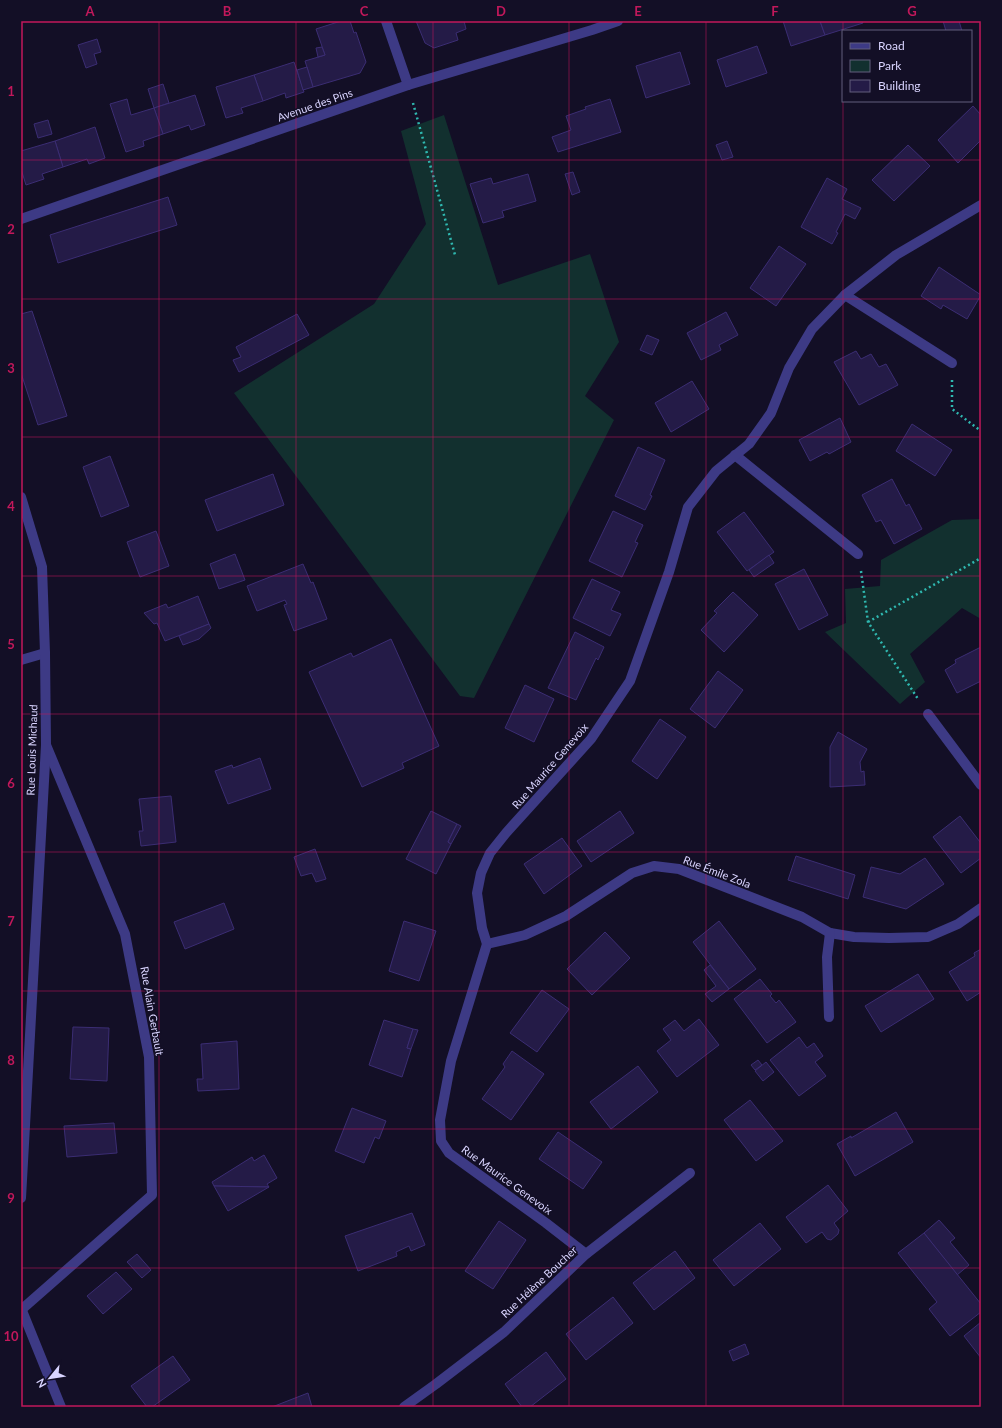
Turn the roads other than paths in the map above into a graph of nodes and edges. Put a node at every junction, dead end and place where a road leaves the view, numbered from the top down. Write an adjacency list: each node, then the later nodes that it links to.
1 (386, 21): 3 (street)
2 (618, 21): 3 (street, Avenue des Pins)
3 (408, 85): 5 (street, Avenue des Pins)
4 (981, 205): 6 (street, Rue Maurice Genevoix)
5 (21, 219)
6 (846, 295): 7 (street); 8 (street, Rue Maurice Genevoix)
7 (952, 363)
8 (735, 455): 10 (street); 18 (street, Rue Maurice Genevoix)
9 (21, 497): 11 (street, Rue Louis Michaud)
10 (858, 554)
11 (45, 653): 12 (street); 14 (street, Rue Louis Michaud)
12 (21, 660)
13 (928, 714): 15 (street)
14 (46, 745): 21 (street, Rue Louis Michaud); 23 (street, Rue Alain Gerbault)
15 (981, 785)
16 (981, 908): 17 (street, Rue Émile Zola)
17 (830, 933): 18 (street, Rue Émile Zola); 19 (street)
18 (487, 944): 22 (street, Rue Maurice Genevoix)
19 (829, 1017)
20 (690, 1174): 22 (street, Rue Hélène Boucher)
21 (21, 1198)
22 (586, 1254): 25 (street, Rue Hélène Boucher)
23 (21, 1309): 24 (street)
24 (61, 1407)
25 (404, 1407)

